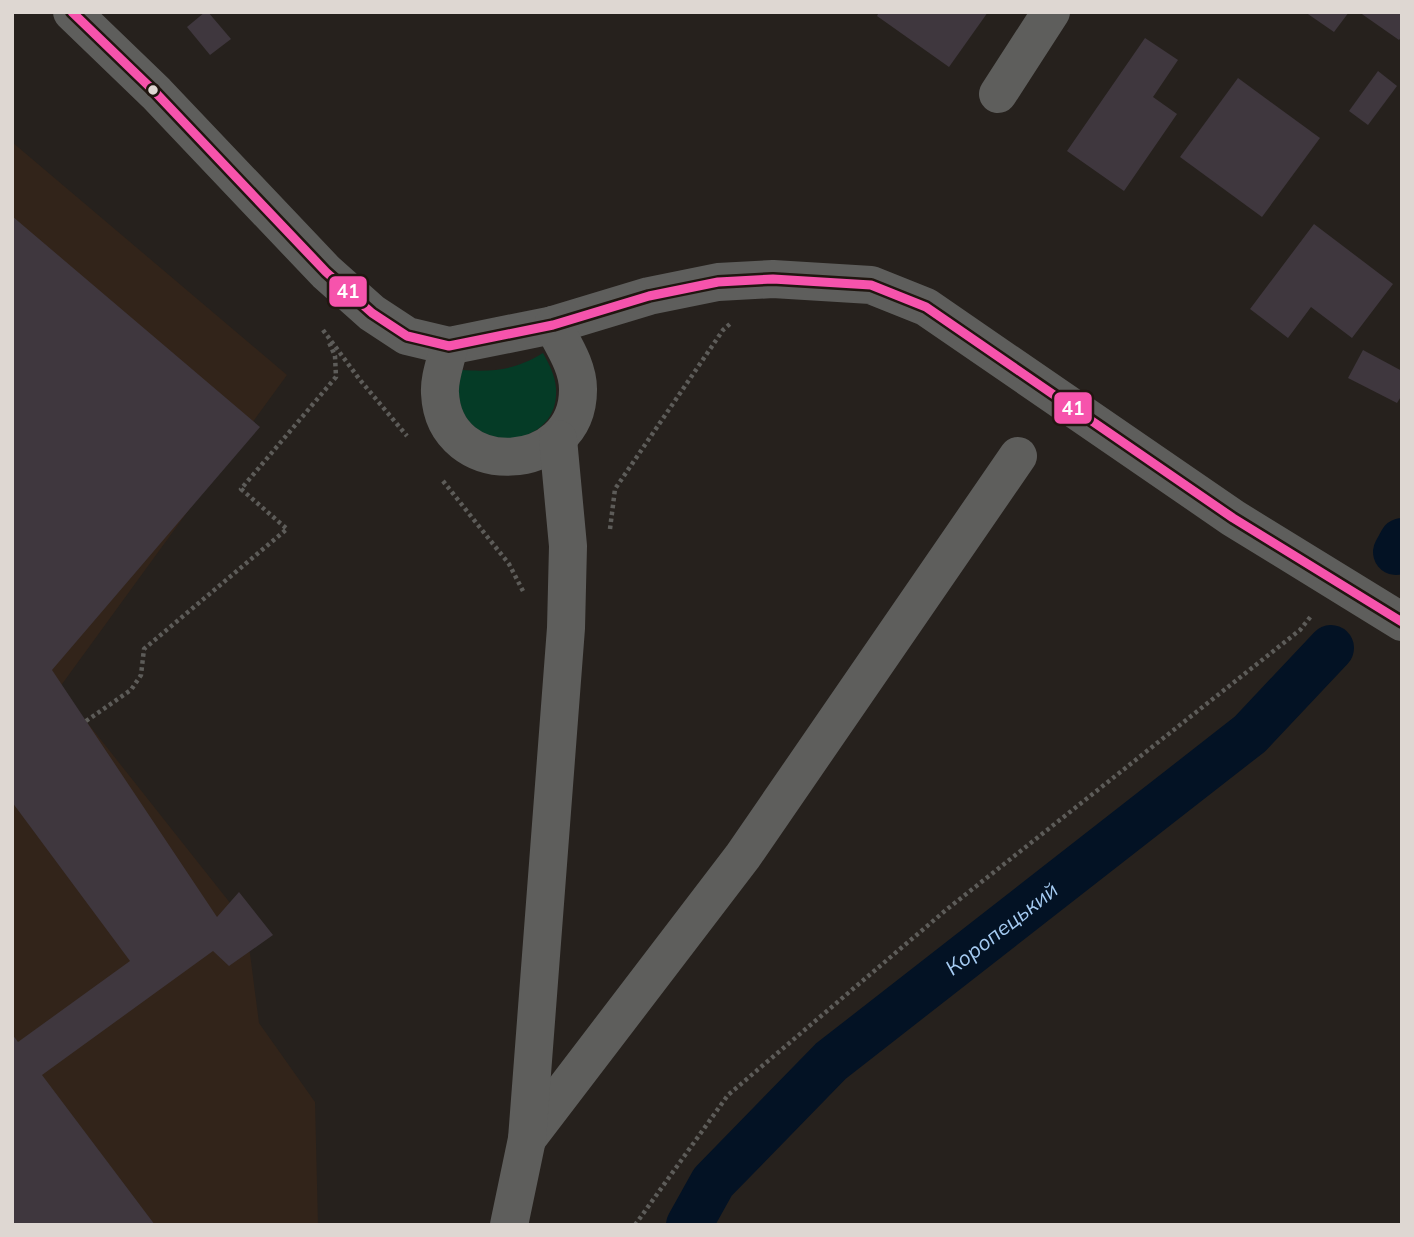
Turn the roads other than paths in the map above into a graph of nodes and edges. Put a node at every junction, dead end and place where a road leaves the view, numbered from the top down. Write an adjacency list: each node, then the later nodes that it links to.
1 (72, 12): 5 (street)
2 (1051, 12): 3 (street)
3 (998, 94)
4 (553, 325): 5 (street); 6 (street); 10 (street)
5 (449, 346): 8 (street)
6 (558, 439): 8 (street); 9 (street)
7 (1018, 456): 11 (street)
8 (524, 457): 9 (street)
9 (568, 546): 11 (street)
10 (1402, 622)
11 (527, 1139): 12 (street)
12 (509, 1225)

